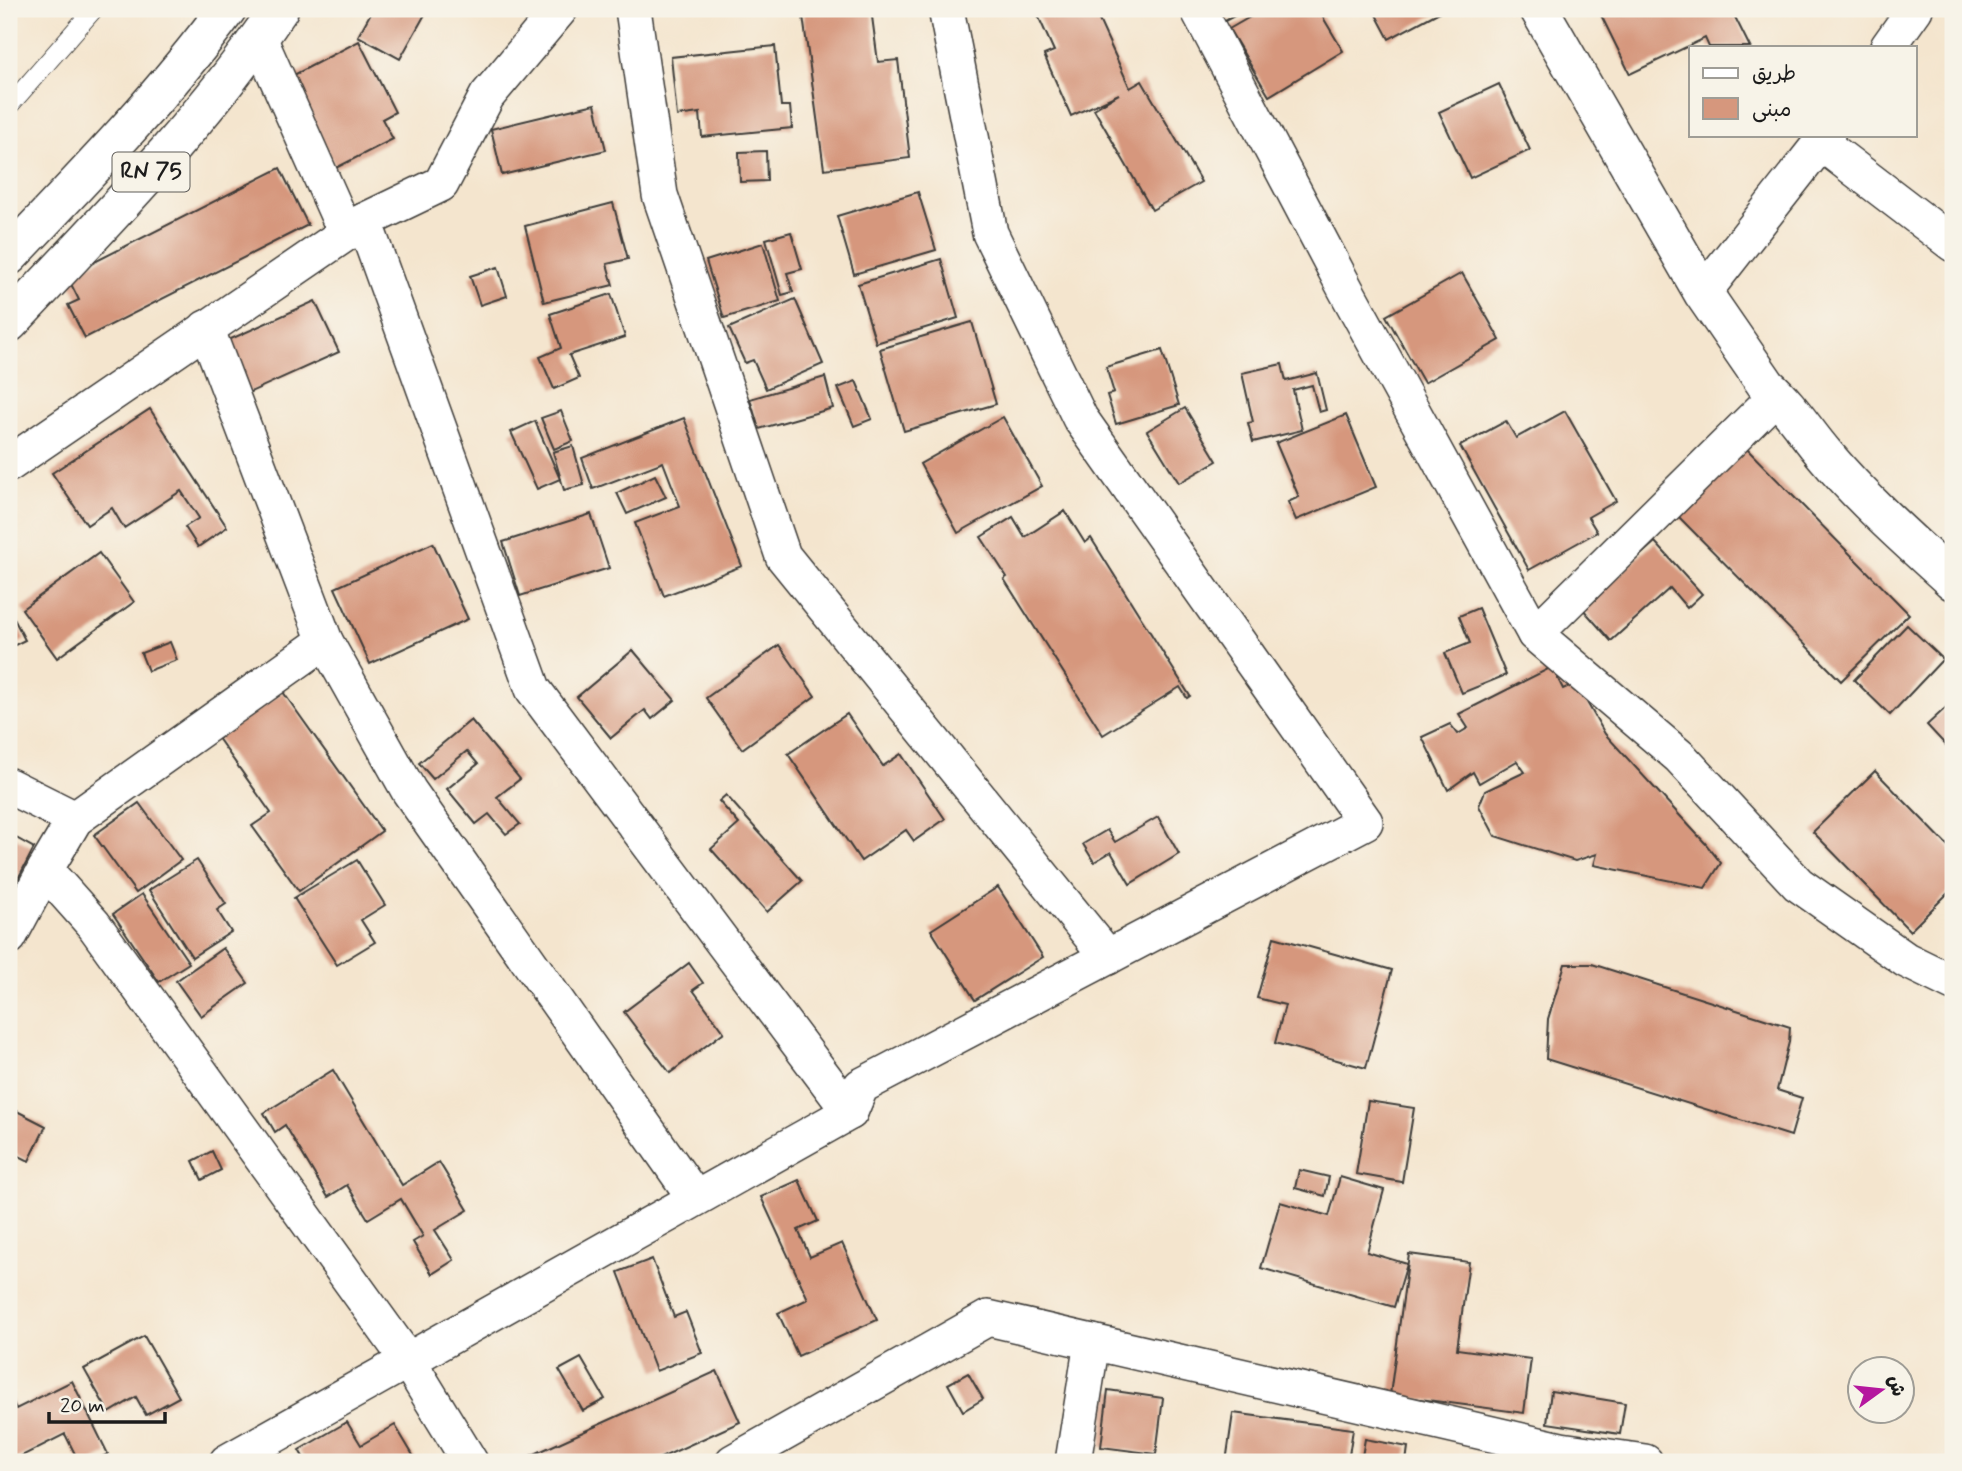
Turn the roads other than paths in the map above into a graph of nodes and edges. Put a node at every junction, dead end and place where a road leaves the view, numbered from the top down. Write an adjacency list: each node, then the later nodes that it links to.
1 (94, 9): 11 (lane)
2 (227, 9): 9 (main road); 15 (main road, RN 75)
3 (561, 9): 13 (street)
4 (633, 9): 28 (street)
5 (946, 9): 28 (street)
6 (1198, 9): 22 (street)
7 (1539, 9): 16 (main road)
8 (1915, 9): 10 (street)
9 (269, 23): 13 (street); 17 (main road, RN 75)
10 (1889, 46)
11 (9, 106)
12 (1824, 139): 14 (street); 16 (street)
13 (355, 227): 18 (street); 30 (street)
14 (1953, 244)
15 (9, 256)
16 (1703, 293): 19 (main road)
17 (9, 323)
18 (206, 328): 20 (street); 23 (street)
19 (1777, 395): 21 (main road); 22 (street)
20 (9, 464)
21 (1953, 581)
22 (1535, 634): 29 (street)
23 (325, 641): 25 (street); 31 (street)
24 (9, 786): 25 (street)
25 (75, 820): 26 (street)
26 (45, 870): 27 (street); 33 (street)
27 (9, 937)
28 (1108, 957): 30 (street)
29 (1953, 983)
30 (850, 1112): 31 (street)
31 (695, 1198): 33 (street)
32 (1092, 1342): 36 (street); 37 (street); 38 (street)
33 (407, 1359): 34 (street); 35 (street)
34 (226, 1462)
35 (470, 1462)
36 (733, 1462)
37 (1073, 1462)
38 (1645, 1462)

